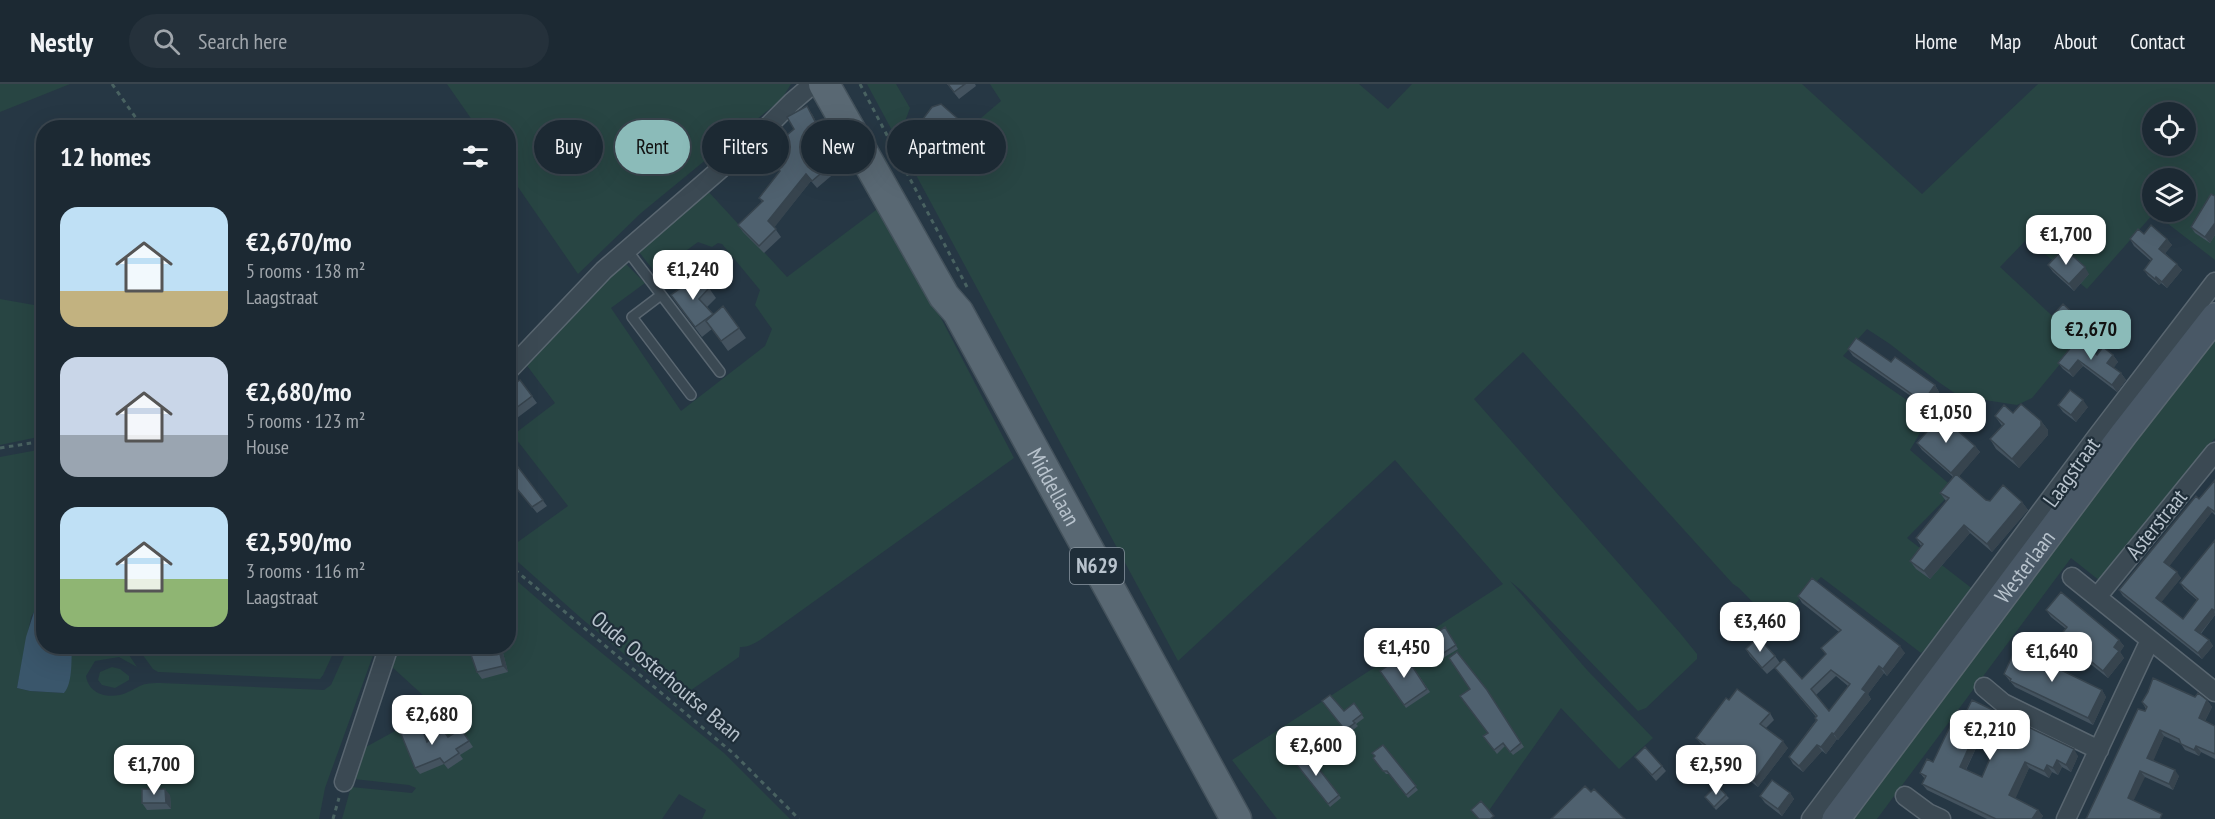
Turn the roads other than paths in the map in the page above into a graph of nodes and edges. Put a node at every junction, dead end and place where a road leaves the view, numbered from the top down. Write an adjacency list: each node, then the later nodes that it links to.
1 (813, 84): 4 (street)
2 (824, 84): 8 (main road, Middellaan / N629)
3 (852, 88): 8 (main road, Middellaan / N629)
4 (627, 250): 6 (lane); 9 (street)
5 (2215, 282): 7 (street, Laagstraat)
6 (661, 295): 10 (lane); 11 (lane)
7 (2211, 309): 23 (street, Laagstraat); 24 (street, Westerlaan)
8 (958, 312): 22 (main road, Middellaan / N629)
9 (516, 363)
10 (720, 372)
11 (691, 395)
12 (2215, 452): 14 (street, Asterstraat)
13 (2072, 577): 14 (street)
14 (2097, 597): 15 (street)
15 (2150, 640): 17 (street); 19 (street)
16 (386, 654): 20 (street)
17 (2212, 684)
18 (1984, 687): 19 (street)
19 (2099, 750): 26 (street)
20 (344, 782)
21 (1905, 796): 25 (street)
22 (1236, 819)
23 (1811, 819)
24 (1836, 819)
25 (1941, 819)
26 (2066, 819)

